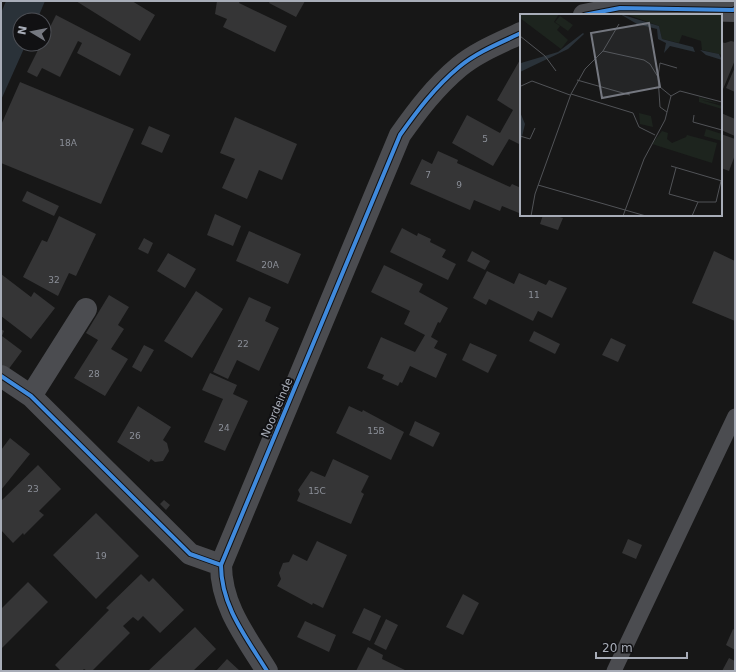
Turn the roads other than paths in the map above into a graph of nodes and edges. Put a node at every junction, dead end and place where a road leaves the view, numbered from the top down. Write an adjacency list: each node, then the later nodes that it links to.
1 (594, 1): 2 (street)
2 (620, 8): 3 (street); 4 (street)
3 (734, 10)
4 (589, 14)
5 (520, 33): 10 (street, Noordeinde)
6 (86, 309): 8 (street)
7 (1, 376): 8 (street)
8 (31, 396): 10 (street)
9 (735, 416): 12 (lane)
10 (221, 565): 11 (street)
11 (267, 671)
12 (614, 671)

